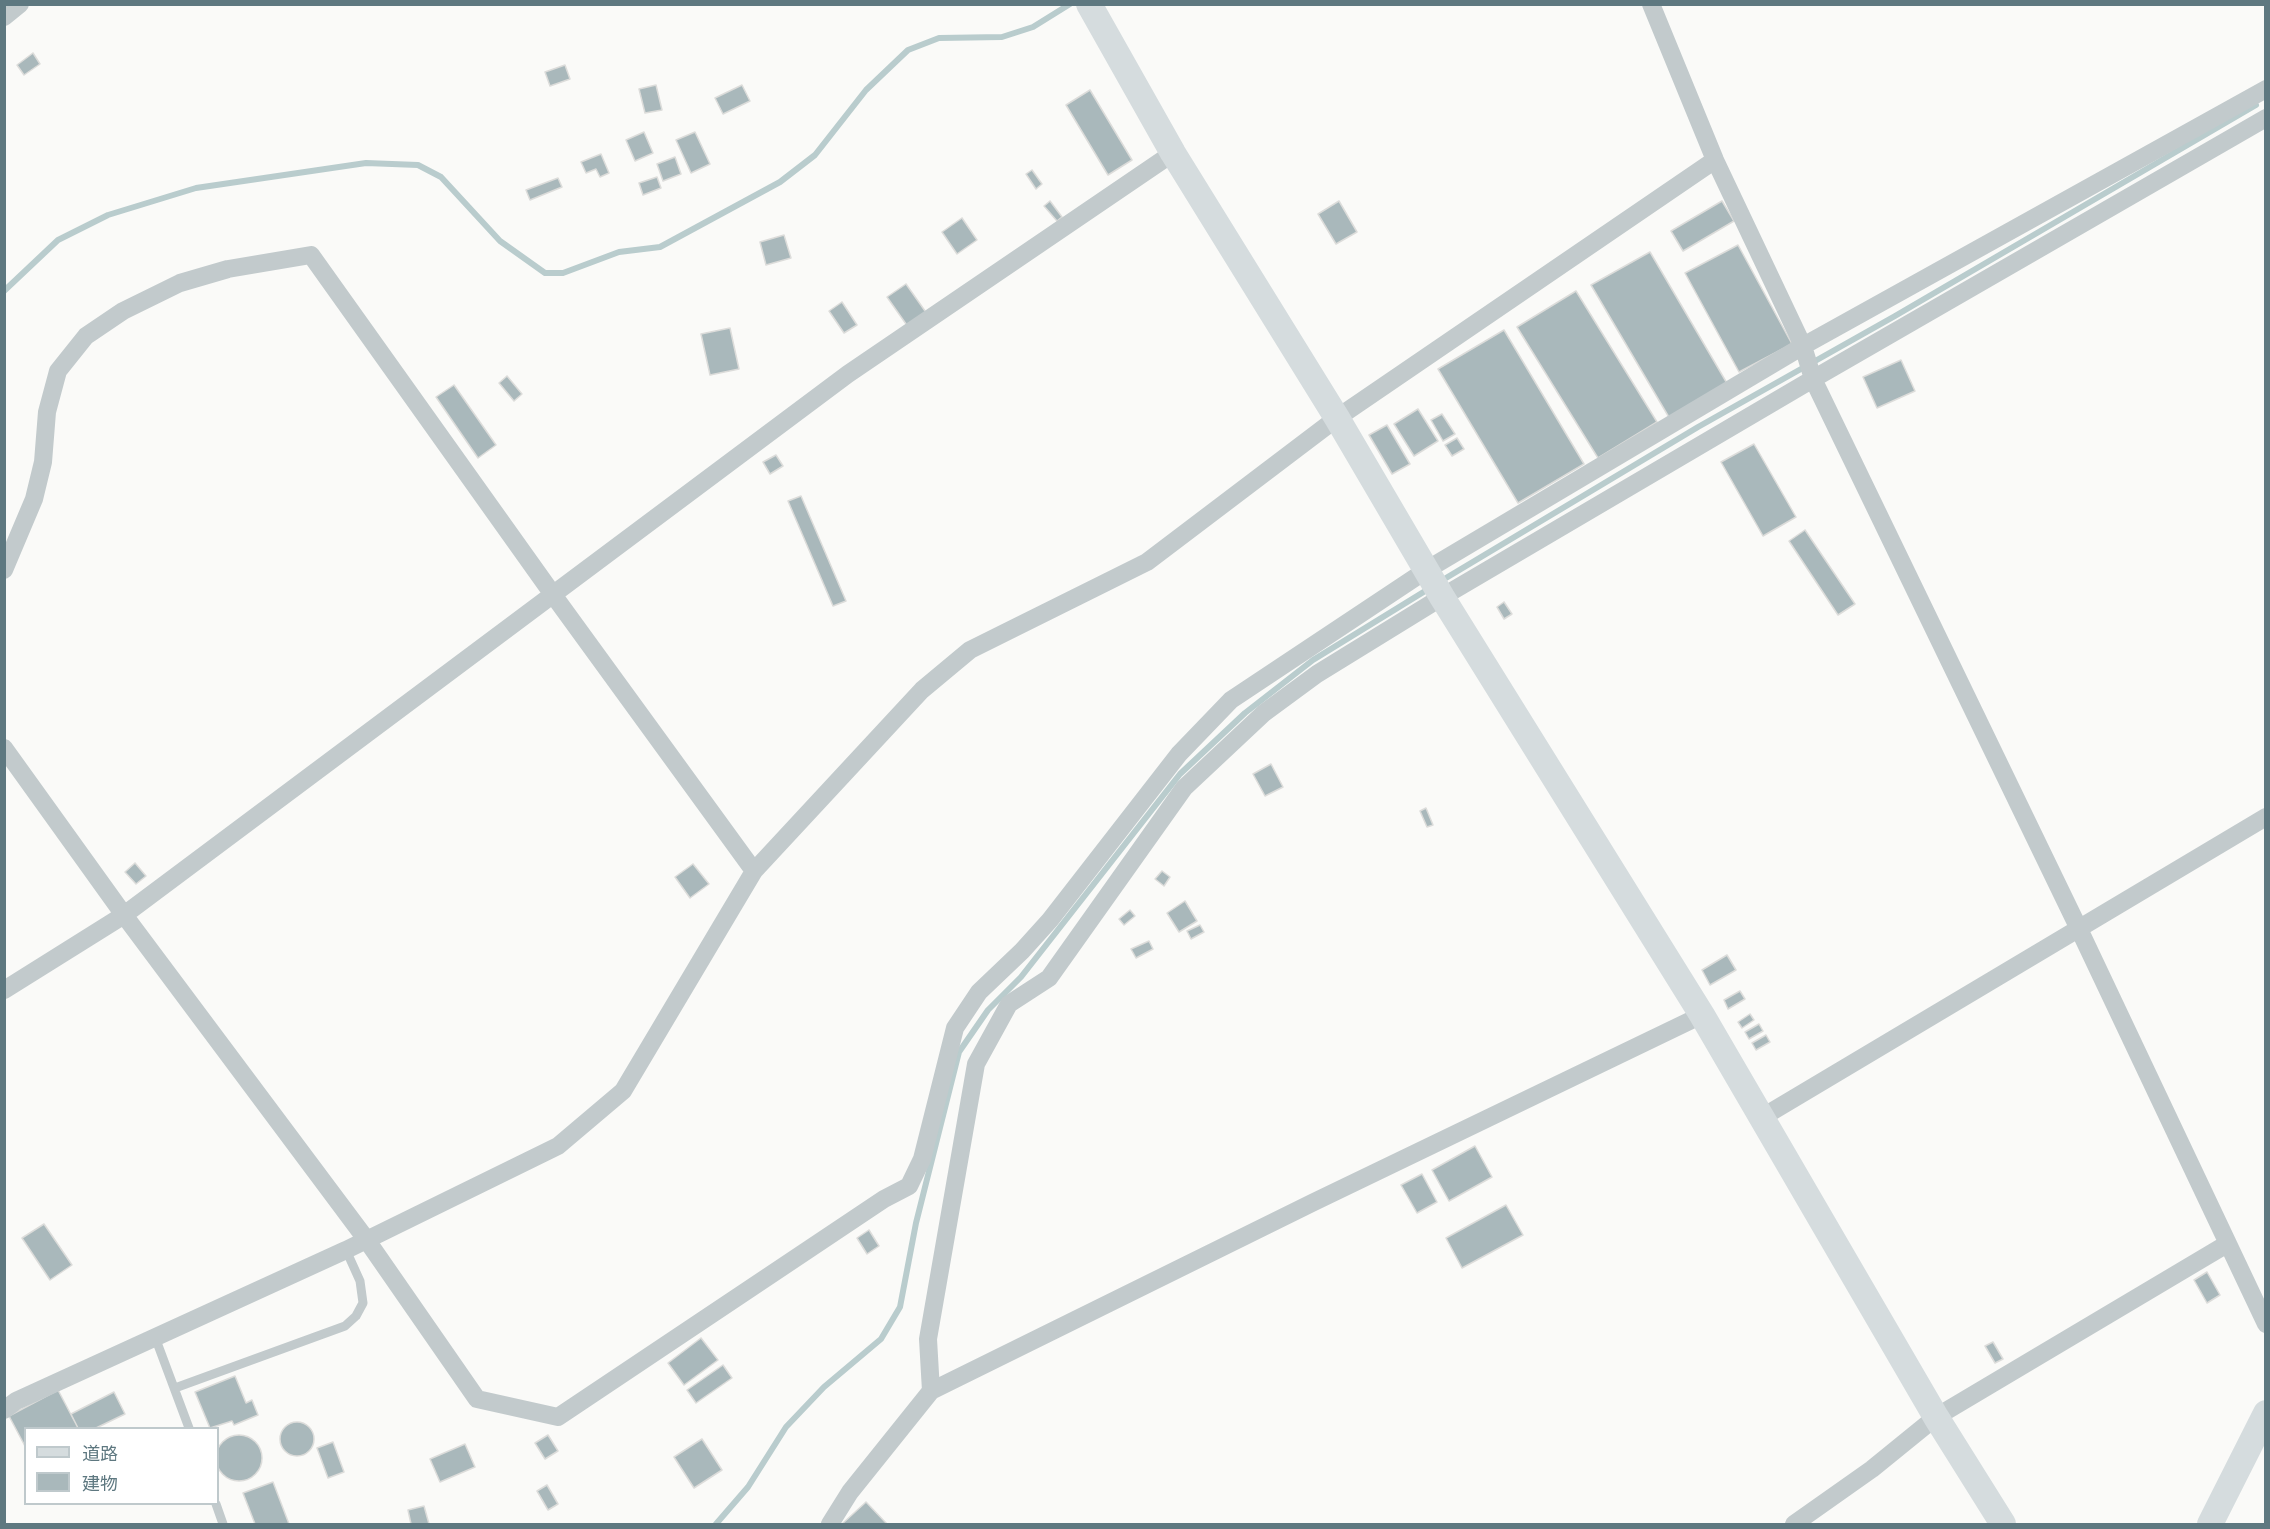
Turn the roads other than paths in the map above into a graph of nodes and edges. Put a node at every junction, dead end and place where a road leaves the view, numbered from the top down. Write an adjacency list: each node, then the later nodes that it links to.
1 (20, 4): 4 (street)
2 (1089, 4): 7 (street)
3 (1651, 4): 8 (street)
4 (4, 17)
5 (2265, 89): 9 (street)
6 (2265, 118): 10 (street)
7 (1173, 153): 11 (street); 14 (street)
8 (1715, 160): 9 (street); 11 (street)
9 (1803, 346): 10 (street); 12 (street)
10 (1813, 379): 15 (street); 20 (street)
11 (1336, 418): 12 (street); 18 (street)
12 (1428, 569): 15 (street); 24 (street)
13 (4, 570): 14 (street)
14 (554, 596): 18 (street); 19 (street)
15 (1442, 597): 22 (street); 30 (street)
16 (4, 748): 19 (street)
17 (2265, 817): 20 (street)
18 (754, 871): 24 (street)
19 (124, 915): 21 (street); 24 (street)
20 (2079, 929): 23 (street); 25 (street)
21 (4, 990)
22 (1702, 1015): 23 (street); 30 (street)
23 (1761, 1118): 33 (street)
24 (366, 1239): 26 (street)
25 (2227, 1244): 27 (street); 33 (street)
26 (346, 1250): 28 (street); 29 (lane)
27 (2265, 1324)
28 (155, 1337): 29 (lane); 31 (street)
29 (175, 1388): 34 (lane)
30 (931, 1391): 37 (street)
31 (4, 1410)
32 (2265, 1413): 40 (street)
33 (1936, 1417): 38 (street); 39 (street)
34 (189, 1427)
35 (217, 1505): 36 (lane)
36 (223, 1524)
37 (830, 1524)
38 (1794, 1524)
39 (2003, 1524)
40 (2210, 1524)

